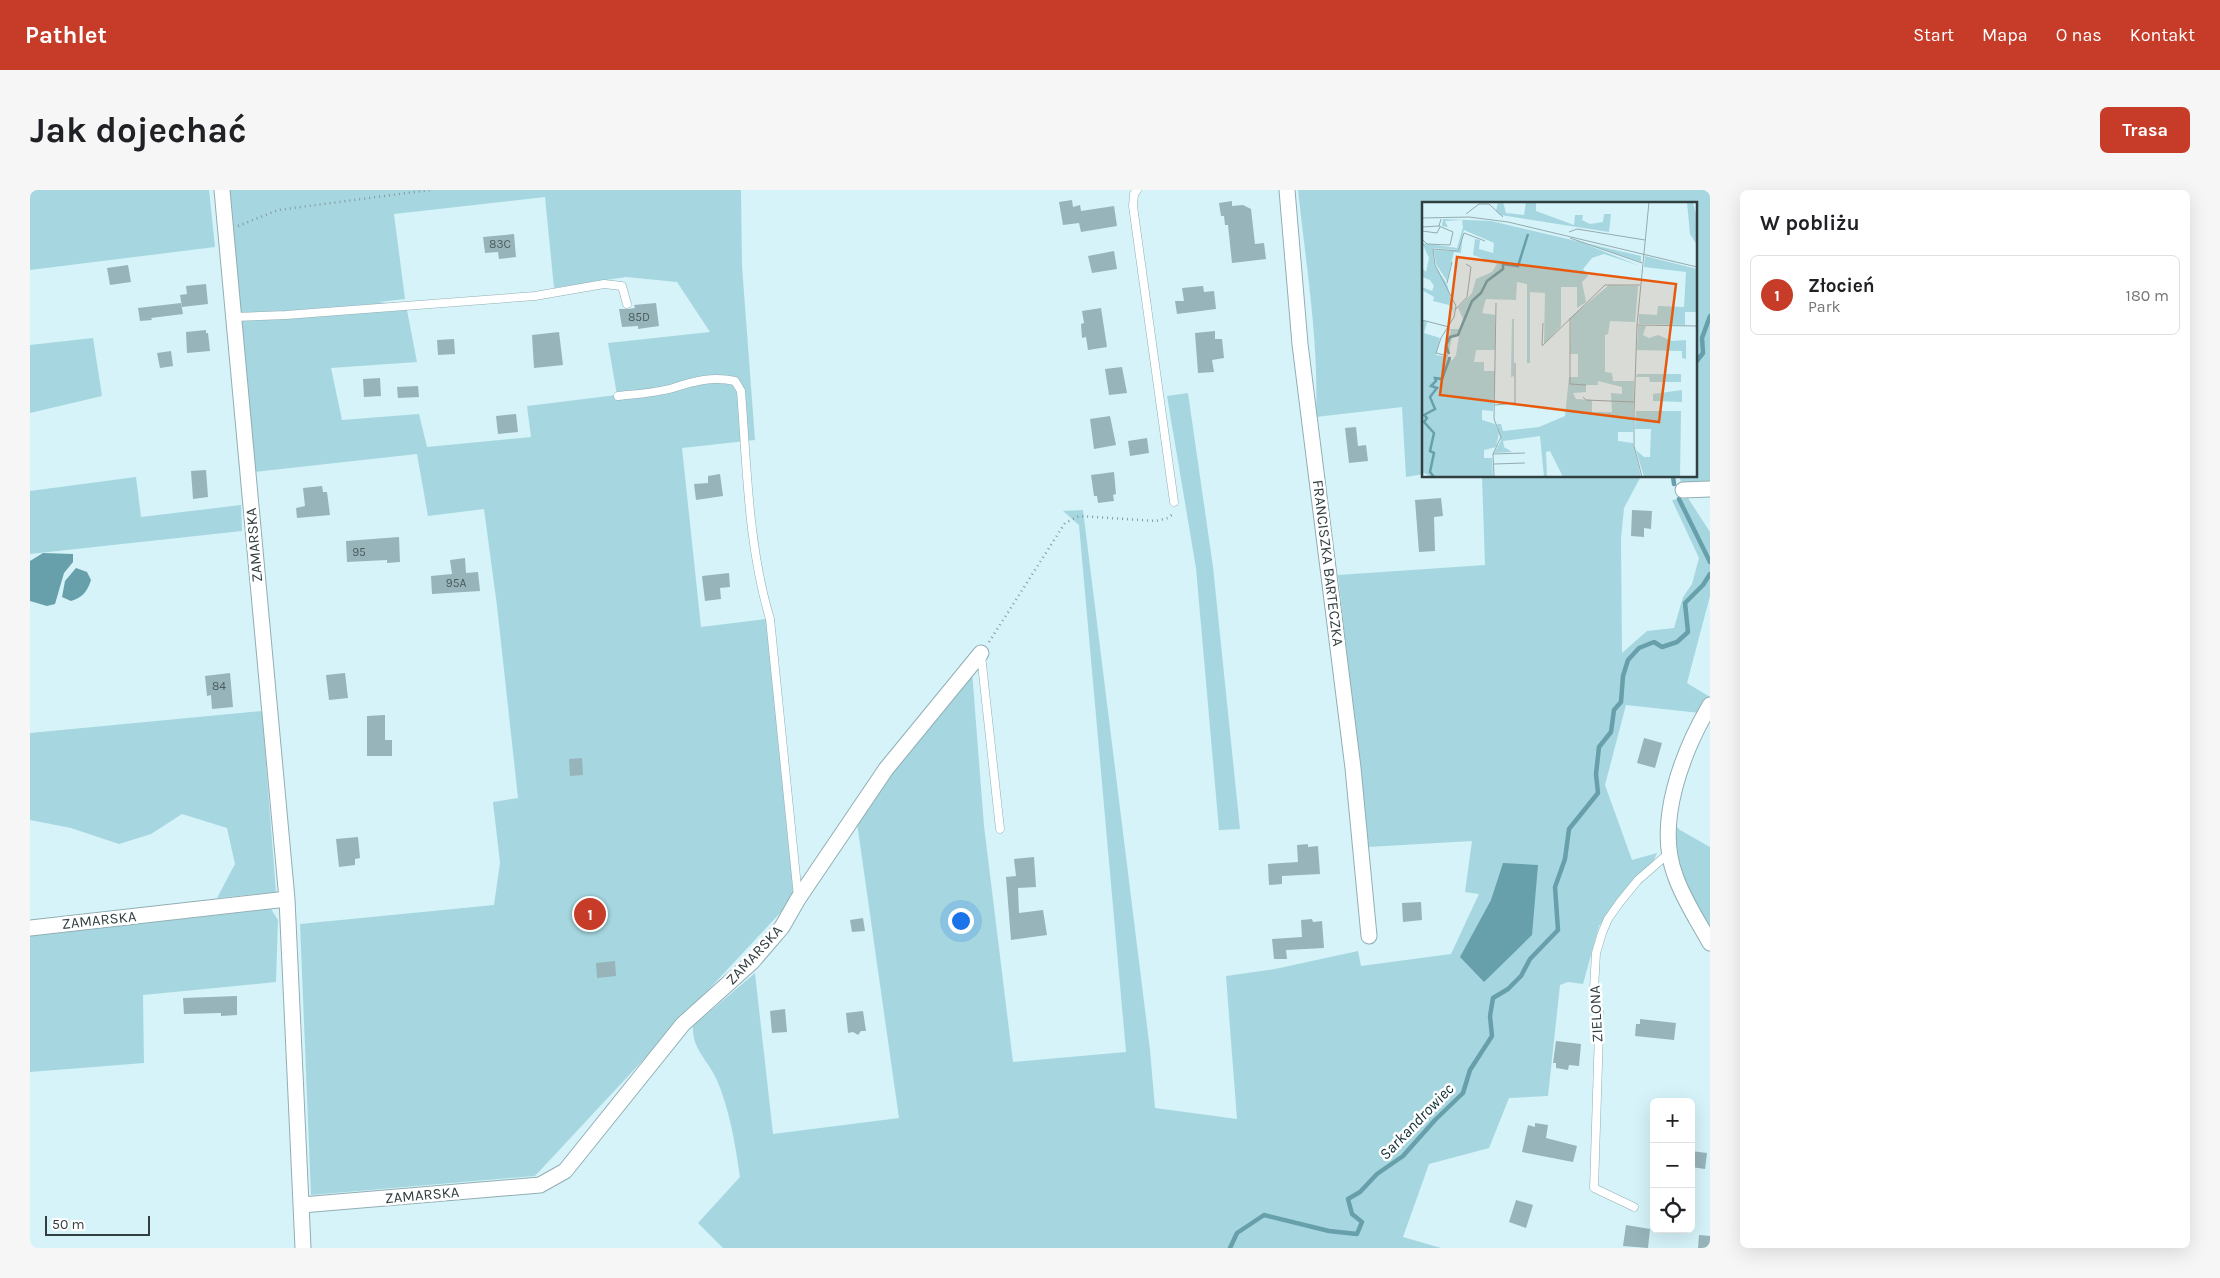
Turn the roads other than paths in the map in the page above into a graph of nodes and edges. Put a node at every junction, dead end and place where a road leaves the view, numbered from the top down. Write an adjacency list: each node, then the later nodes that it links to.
1 (222, 190): 5 (street, ZAMARSKA)
2 (1137, 190): 9 (lane)
3 (1287, 190): 17 (street, FRANCISZKA BARTECZKA)
4 (627, 304): 5 (lane)
5 (233, 317): 14 (street, ZAMARSKA)
6 (618, 396): 15 (lane)
7 (1710, 489): 8 (street)
8 (1683, 490)
9 (1174, 502)
10 (981, 653): 12 (lane); 15 (street, ZAMARSKA)
11 (1710, 706): 13 (street)
12 (1000, 829)
13 (1669, 853): 18 (street); 20 (lane, ZIELONA)
14 (288, 899): 16 (street, ZAMARSKA); 19 (street, ZAMARSKA)
15 (798, 899): 19 (street, ZAMARSKA)
16 (30, 928)
17 (1369, 936)
18 (1710, 943)
19 (302, 1205): 21 (street, ZAMARSKA)
20 (1634, 1207)
21 (303, 1248)

